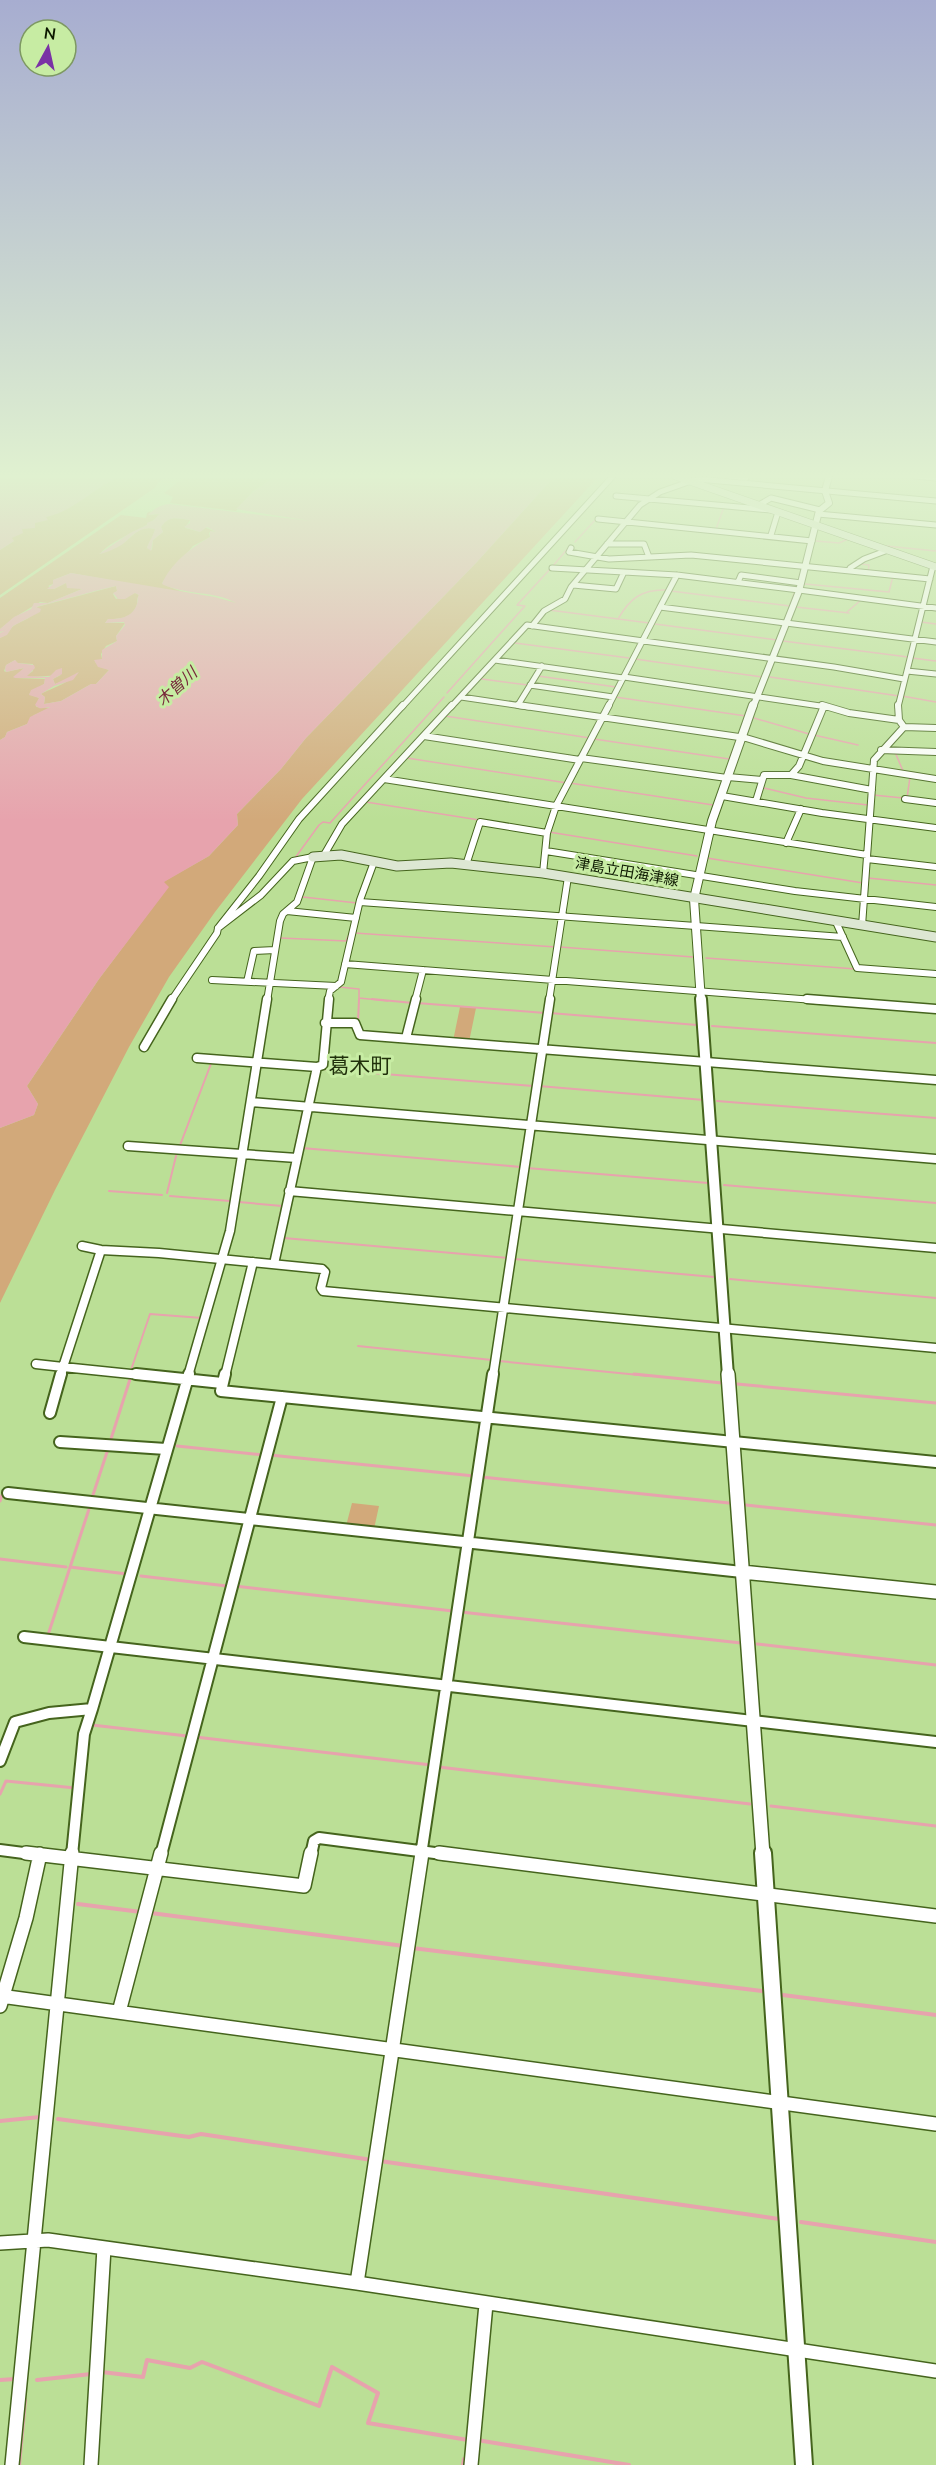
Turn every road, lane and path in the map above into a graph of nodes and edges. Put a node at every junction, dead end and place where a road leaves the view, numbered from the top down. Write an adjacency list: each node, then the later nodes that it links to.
1 (508, 591): 76 (street)
2 (570, 591): 11 (street)
3 (668, 591): 8 (street)
4 (799, 591): 10 (street)
5 (821, 591): 7 (street)
6 (927, 591): 7 (street)
7 (923, 606): 9 (street); 12 (street)
8 (660, 607): 10 (street); 13 (street)
9 (936, 608)
10 (786, 623): 12 (street); 15 (street)
11 (532, 626): 13 (street); 16 (street)
12 (915, 638): 14 (street); 18 (street)
13 (642, 641): 15 (street); 20 (street)
14 (936, 642)
15 (773, 658): 21 (street); 23 (street)
16 (495, 660): 17 (street); 24 (street)
17 (542, 666): 20 (street); 22 (street)
18 (907, 671): 19 (street); 21 (street)
19 (936, 675)
20 (623, 678): 23 (street); 25 (street)
21 (904, 679): 29 (street)
22 (530, 686): 25 (street); 26 (street)
23 (759, 696): 27 (street); 33 (street)
24 (460, 697): 26 (street); 32 (street)
25 (613, 697): 28 (street)
26 (518, 705): 28 (street)
27 (825, 706): 29 (street); 36 (street)
28 (602, 717): 33 (street); 37 (street)
29 (898, 720): 30 (street)
30 (904, 727): 31 (street); 34 (street)
31 (936, 728)
32 (424, 736): 37 (street); 41 (street)
33 (743, 738): 36 (street); 40 (street)
34 (881, 750): 35 (street); 38 (street)
35 (936, 752)
36 (804, 755): 38 (street); 39 (street)
37 (581, 759): 40 (street); 49 (street)
38 (873, 771): 42 (street); 44 (street)
39 (791, 775): 43 (street); 44 (street)
40 (727, 778): 43 (street); 45 (street)
41 (384, 779): 49 (street); 57 (street)
42 (936, 779)
43 (762, 780): 47 (street)
44 (872, 790): 51 (street)
45 (722, 795): 47 (street); 53 (street)
46 (905, 798): 48 (street)
47 (756, 801): 50 (street)
48 (936, 803)
49 (555, 806): 53 (street); 54 (street)
50 (801, 809): 51 (street); 55 (street)
51 (869, 819): 52 (street); 59 (street)
52 (936, 828)
53 (710, 831): 55 (street); 64 (street)
54 (547, 833): 56 (street); 61 (street)
55 (786, 843): 59 (street)
56 (546, 850): 63 (street); 64 (street)
57 (324, 855): 58 (main road, 津島立田海津線); 60 (main road, 津島立田海津線)
58 (313, 857): 70 (street); 76 (street)
59 (867, 857): 62 (street); 67 (street)
60 (374, 861): 61 (main road, 津島立田海津線); 68 (street)
61 (466, 865): 63 (main road, 津島立田海津線)
62 (936, 867)
63 (543, 873): 65 (main road, 津島立田海津線)
64 (697, 876): 66 (street); 67 (street)
65 (568, 877): 66 (main road, 津島立田海津線); 71 (street)
66 (694, 899): 73 (main road, 津島立田海津線); 74 (street)
67 (864, 899): 69 (street); 75 (street)
68 (360, 902): 71 (street); 72 (street)
69 (936, 907)
70 (287, 910): 72 (street); 79 (street)
71 (562, 916): 74 (street); 83 (street)
72 (356, 918): 80 (street)
73 (836, 922): 75 (main road, 津島立田海津線); 77 (street)
74 (696, 926): 77 (street); 88 (street)
75 (862, 926): 78 (main road, 津島立田海津線)
76 (218, 928): 92 (street)
77 (843, 937): 82 (street)
78 (936, 937)
79 (274, 950): 85 (street); 86 (street)
80 (345, 964): 81 (street); 87 (street)
81 (423, 970): 83 (street); 91 (street)
82 (936, 974)
83 (553, 979): 88 (street); 93 (street)
84 (212, 980): 85 (street)
85 (247, 982): 86 (street)
86 (269, 983): 87 (street); 95 (street)
87 (336, 986): 90 (street)
88 (702, 991): 89 (street); 96 (street)
89 (936, 1009)
90 (325, 1023): 91 (street); 97 (street)
91 (406, 1038): 93 (street)
92 (144, 1047)
93 (542, 1049): 96 (street); 101 (street)
94 (197, 1058): 95 (street)
95 (256, 1062): 97 (street); 99 (street)
96 (707, 1062): 98 (street); 102 (street)
97 (317, 1067): 100 (street)
98 (936, 1080)
99 (250, 1102): 100 (street); 104 (street)
100 (308, 1107): 101 (street); 105 (street)
101 (530, 1125): 102 (street); 108 (street)
102 (712, 1140): 106 (street); 109 (street)
103 (128, 1146): 104 (street)
104 (242, 1155): 105 (street); 113 (street)
105 (297, 1158): 107 (street)
106 (936, 1159)
107 (290, 1191): 108 (street); 115 (street)
108 (518, 1212): 109 (street); 116 (street)
109 (719, 1229): 111 (street); 117 (street)
110 (82, 1246): 112 (street)
111 (936, 1248)
112 (101, 1250): 113 (street); 120 (street)
113 (222, 1259): 114 (street); 121 (street)
114 (253, 1262): 115 (street); 122 (street)
115 (274, 1264): 116 (street)
116 (504, 1308): 117 (street); 125 (street)
117 (726, 1328): 118 (street); 127 (street)
118 (936, 1348)
119 (36, 1364): 120 (street)
120 (63, 1366): 121 (street); 124 (street)
121 (189, 1380): 122 (street); 128 (street)
122 (222, 1383): 123 (street)
123 (282, 1397): 125 (street); 132 (street)
124 (50, 1413)
125 (487, 1417): 127 (street); 133 (street)
126 (60, 1442): 128 (street)
127 (734, 1442): 129 (street); 134 (street)
128 (166, 1449): 131 (street)
129 (936, 1462)
130 (8, 1493): 131 (street)
131 (152, 1508): 132 (street); 137 (street)
132 (250, 1518): 133 (street); 138 (street)
133 (469, 1542): 134 (street); 139 (street)
134 (742, 1572): 135 (street); 141 (street)
135 (936, 1592)
136 (24, 1636): 137 (street)
137 (113, 1647): 138 (street); 140 (street)
138 (213, 1658): 139 (street); 148 (street)
139 (447, 1684): 141 (street); 145 (street)
140 (92, 1709): 143 (street); 147 (street)
141 (753, 1720): 142 (street); 149 (street)
142 (936, 1742)
143 (0, 1761)
144 (0, 1850): 146 (street)
145 (422, 1852): 148 (street); 149 (street); 154 (street)
146 (40, 1854): 147 (street); 151 (street)
147 (72, 1857): 148 (street); 152 (street)
148 (156, 1868): 153 (street)
149 (765, 1895): 150 (street); 155 (street)
150 (936, 1916)
151 (1, 1999): 152 (street)
152 (57, 2003): 153 (street); 157 (street)
153 (119, 2012): 154 (street)
154 (393, 2049): 155 (street); 160 (street)
155 (781, 2104): 156 (street); 162 (street)
156 (936, 2124)
157 (34, 2239): 158 (street); 159 (street); 164 (street)
158 (0, 2243)
159 (104, 2248): 160 (street); 165 (street)
160 (357, 2283): 161 (street)
161 (486, 2304): 162 (street); 166 (street)
162 (797, 2350): 163 (street); 167 (street)
163 (936, 2371)
164 (12, 2465)
165 (91, 2465)
166 (471, 2465)
167 (804, 2465)

